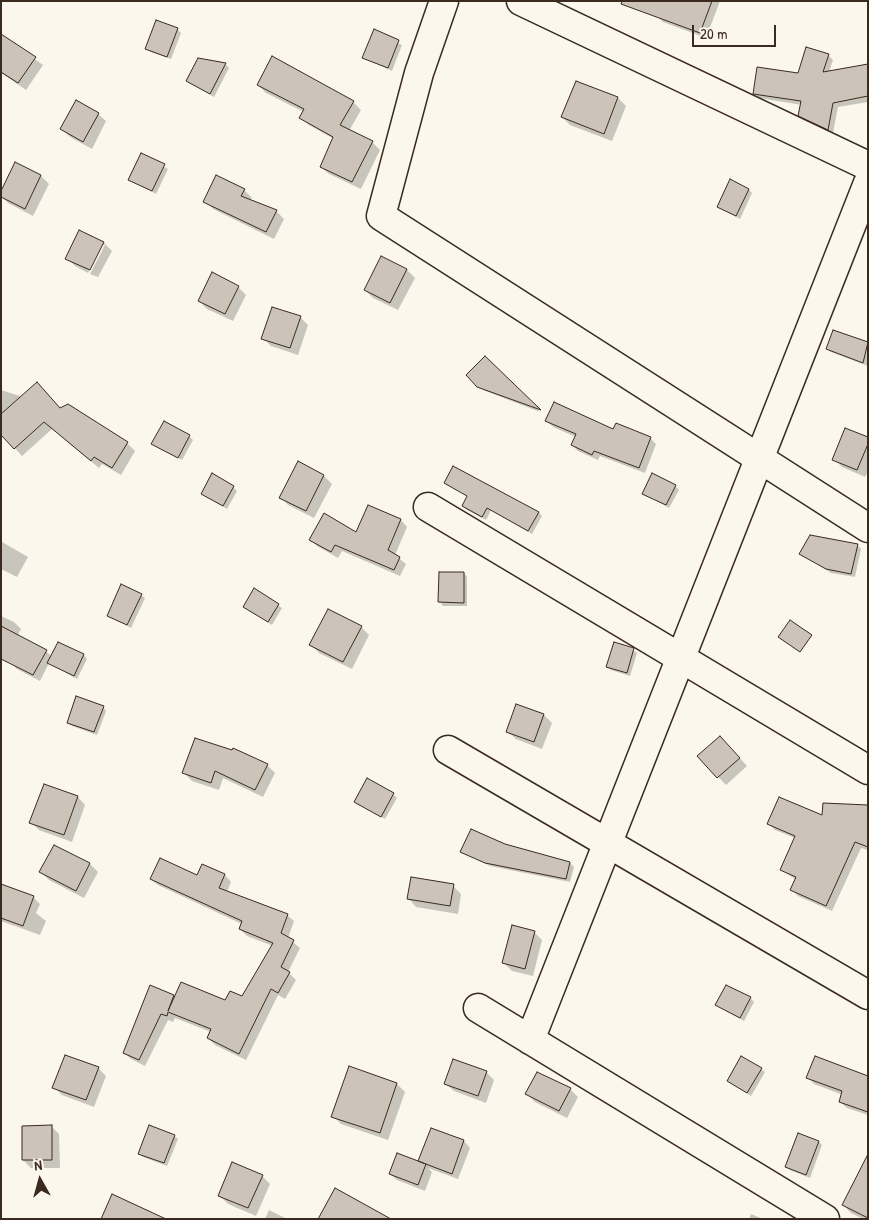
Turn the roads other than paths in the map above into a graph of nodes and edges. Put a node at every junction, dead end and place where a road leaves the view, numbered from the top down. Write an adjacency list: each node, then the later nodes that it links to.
1 (444, 1): 5 (street)
2 (521, 1): 3 (street)
3 (868, 166)
4 (868, 183): 5 (street)
5 (760, 459): 7 (street); 8 (street)
6 (428, 507): 8 (street)
7 (868, 528)
8 (680, 658): 10 (street); 11 (street)
9 (448, 750): 11 (street)
10 (868, 770)
11 (608, 843): 12 (street); 14 (street)
12 (868, 995)
13 (478, 1008): 14 (street)
14 (530, 1040): 15 (street)
15 (825, 1219)

